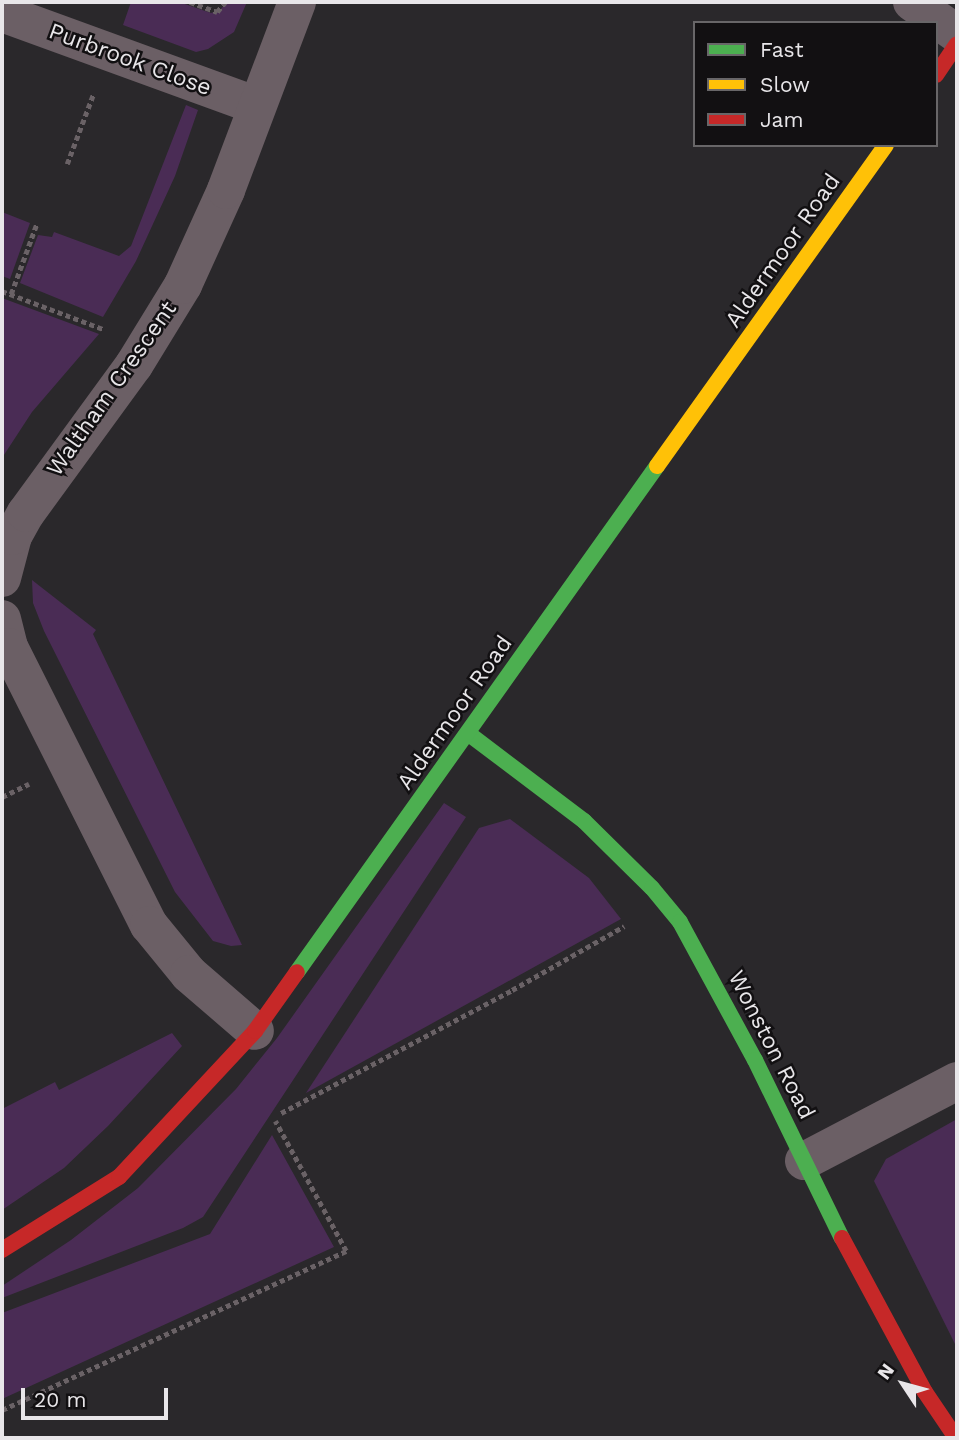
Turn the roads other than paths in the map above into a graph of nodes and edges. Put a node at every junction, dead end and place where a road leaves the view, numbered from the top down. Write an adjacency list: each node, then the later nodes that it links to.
1 (297, 2): 7 (street, Waltham Crescent)
2 (912, 2): 4 (street)
3 (2, 13): 7 (street, Purbrook Close)
4 (957, 34)
5 (957, 44): 6 (street)
6 (938, 72)
7 (257, 106): 9 (street, Waltham Crescent)
8 (885, 147): 11 (street, Aldermoor Road)
9 (2, 578)
10 (2, 619): 12 (street)
11 (468, 734): 12 (street, Aldermoor Road); 14 (street, Wonston Road)
12 (255, 1031): 15 (street, Aldermoor Road)
13 (957, 1081): 14 (street)
14 (804, 1161): 16 (street, Wonston Road)
15 (2, 1250)
16 (946, 1435)

